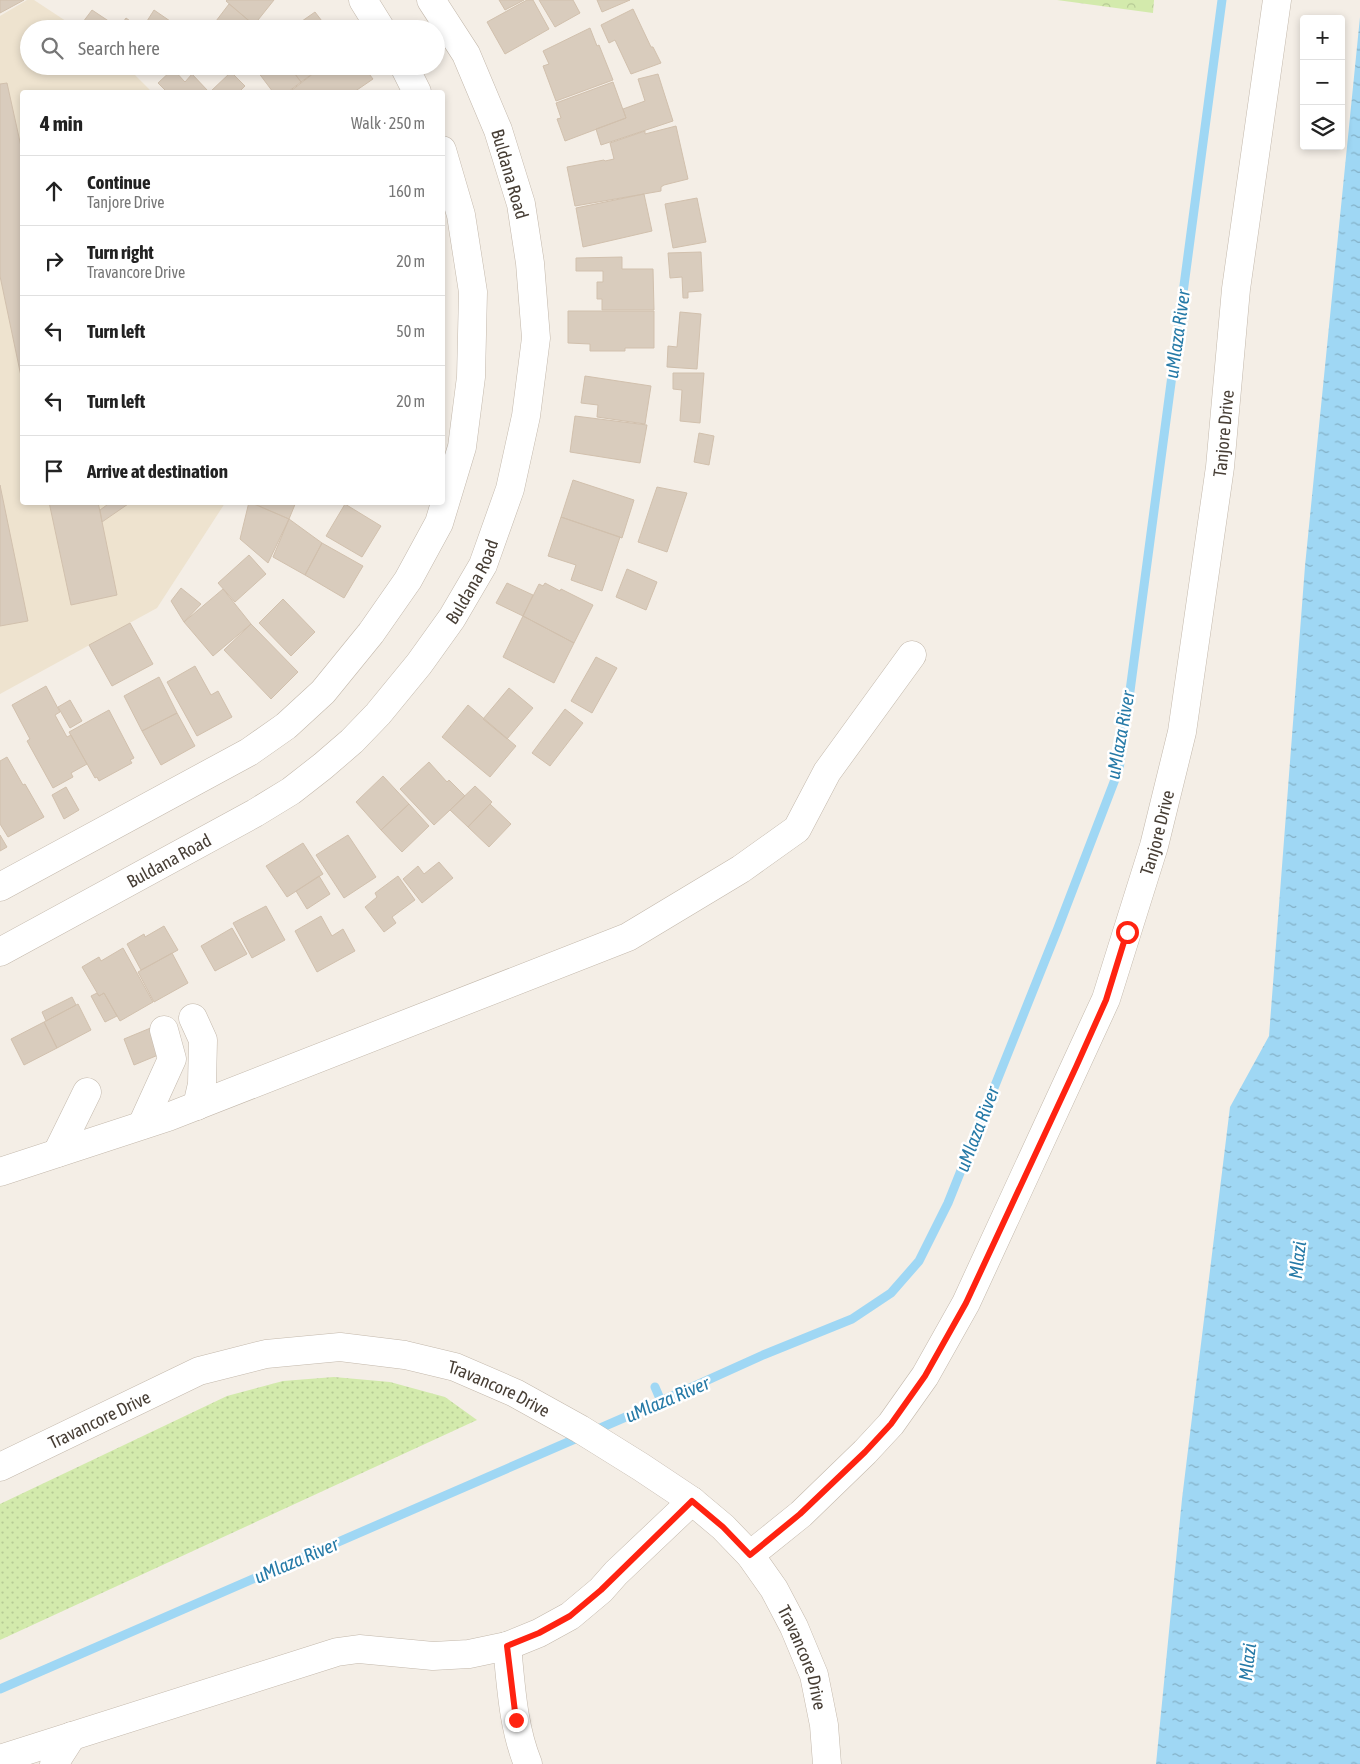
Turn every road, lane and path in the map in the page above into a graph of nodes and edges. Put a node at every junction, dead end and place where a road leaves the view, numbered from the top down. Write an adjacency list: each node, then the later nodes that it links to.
1 (363, 0): 4 (street)
2 (431, 0): 5 (street, Buldana Road)
3 (1277, 0): 24 (street, Tanjore Drive)
4 (375, 20)
5 (444, 20)
6 (445, 22): 14 (street, Buldana Road)
7 (408, 75): 8 (street)
8 (416, 90)
9 (445, 160): 10 (street)
10 (445, 503)
11 (444, 505): 13 (street)
12 (912, 655): 18 (street)
13 (0, 887)
14 (0, 952)
15 (193, 1018): 18 (street)
16 (164, 1030): 19 (street)
17 (87, 1092): 20 (street)
18 (197, 1106): 19 (street)
19 (142, 1125): 20 (street)
20 (57, 1153): 21 (street)
21 (0, 1172)
22 (0, 1467): 23 (street, Travancore Drive)
23 (692, 1501): 24 (street, Travancore Drive); 25 (street)
24 (750, 1555): 30 (street, Travancore Drive)
25 (507, 1646): 26 (street); 29 (street)
26 (72, 1736): 27 (street); 28 (street)
27 (0, 1759)
28 (54, 1764)
29 (528, 1764)
30 (827, 1764)

